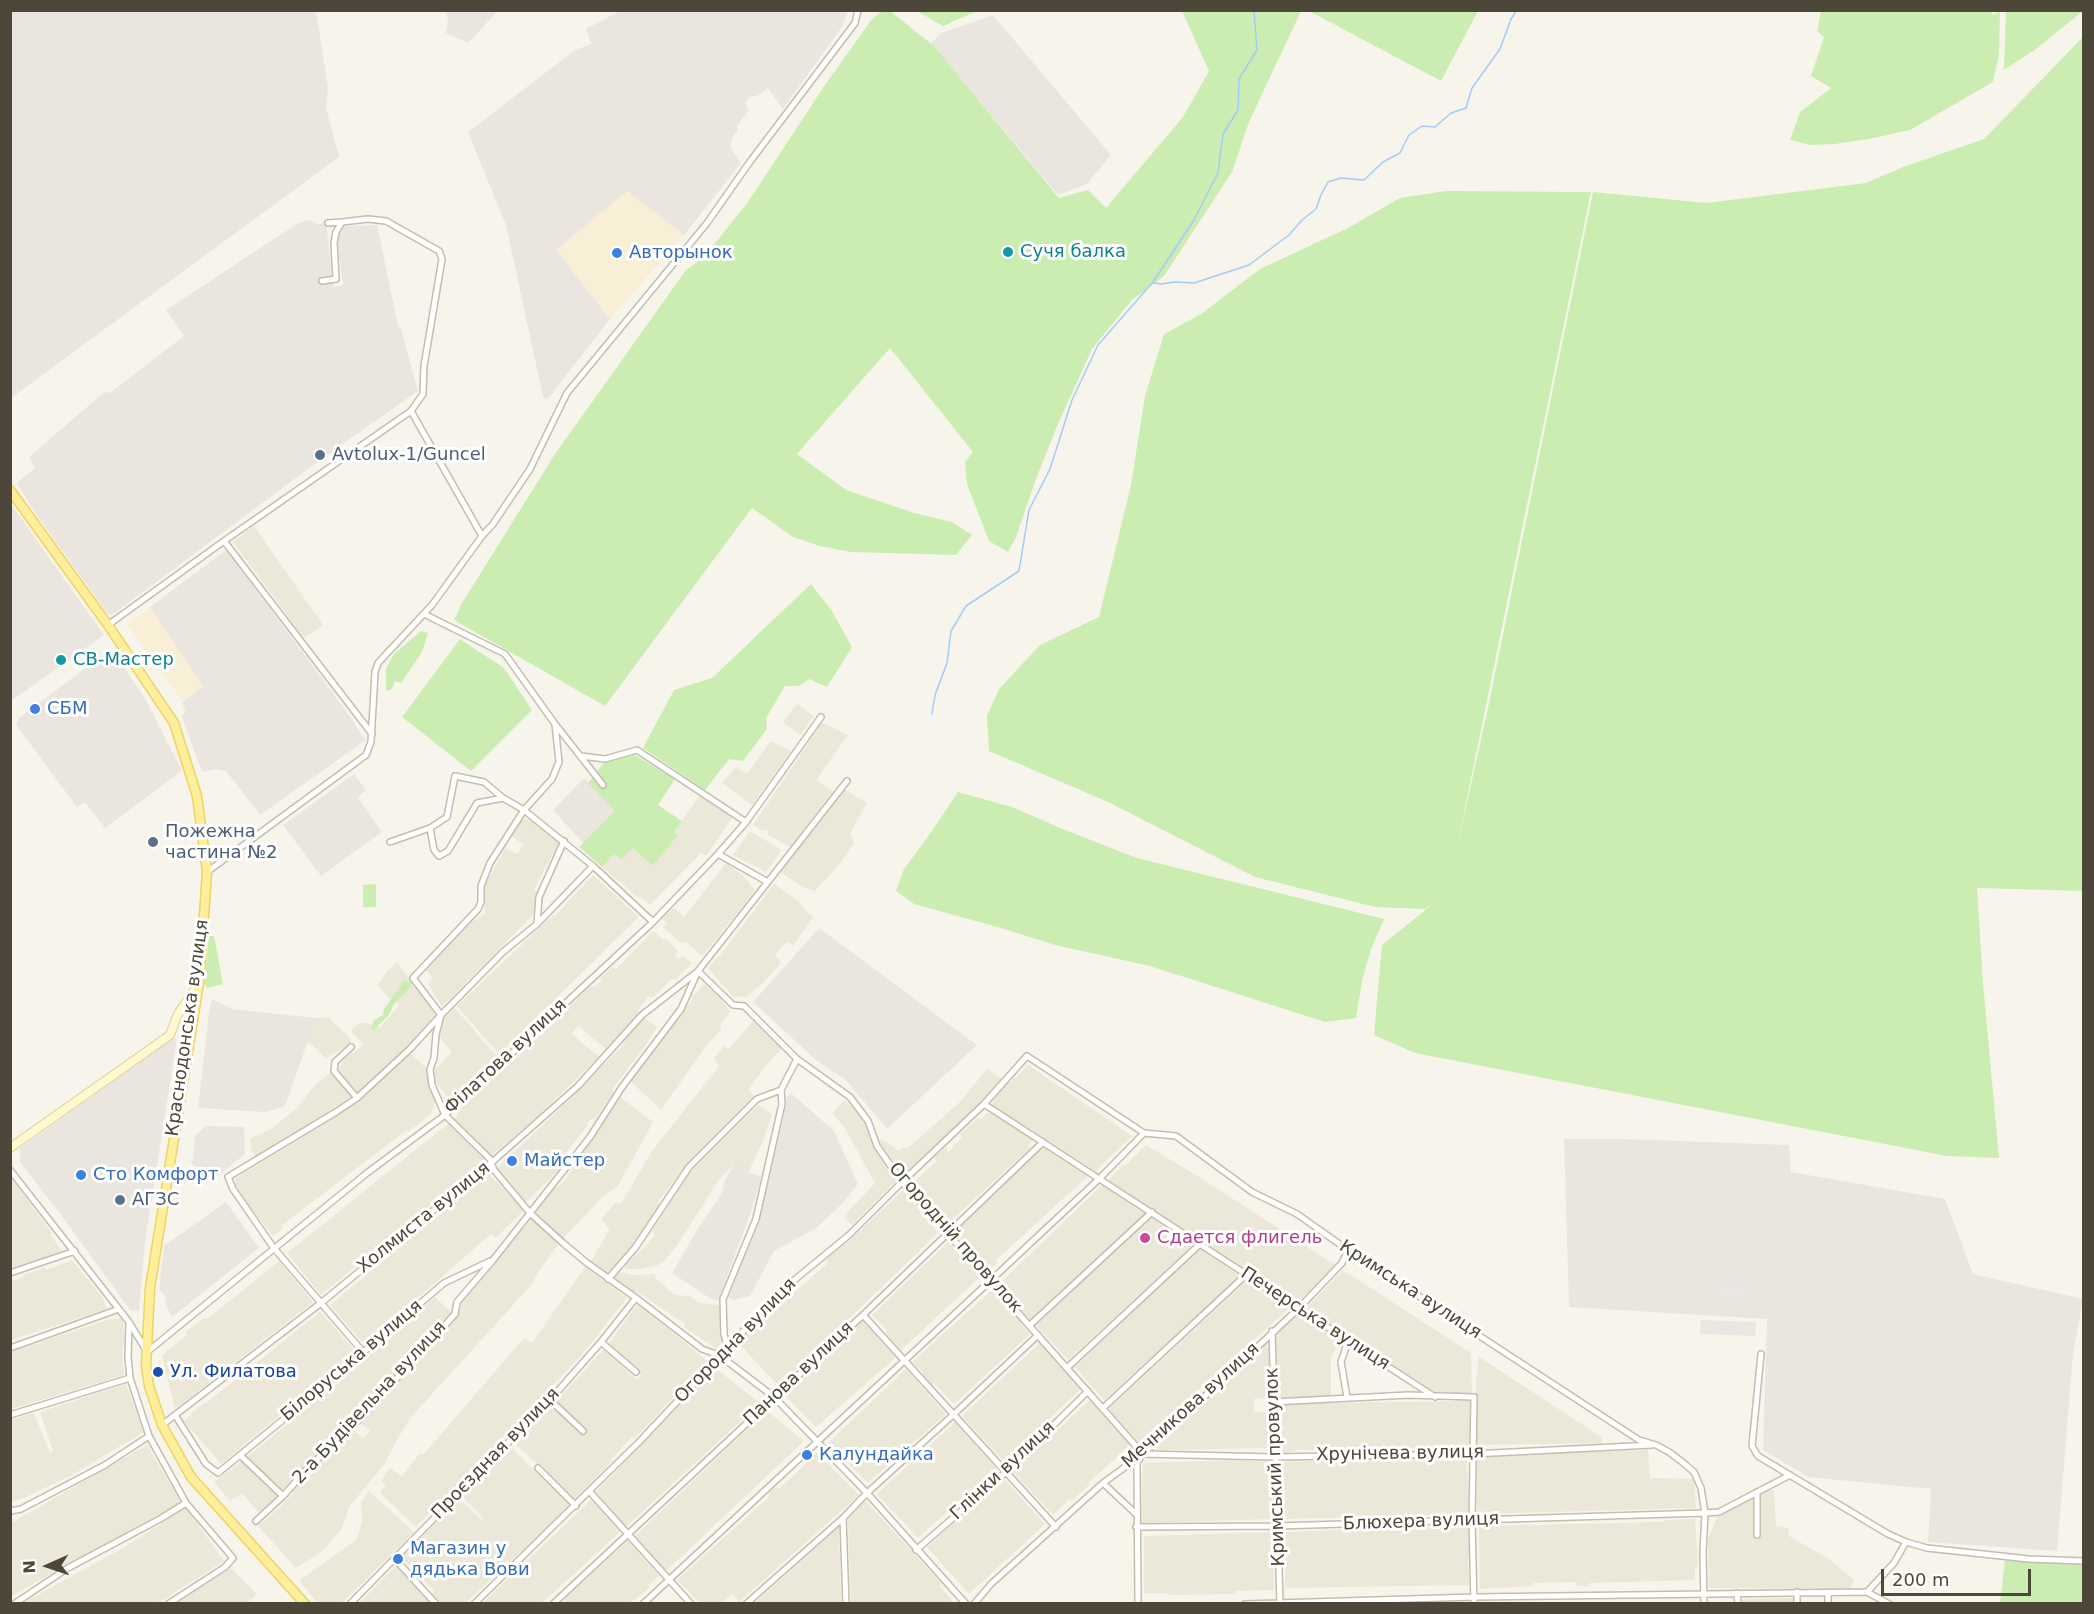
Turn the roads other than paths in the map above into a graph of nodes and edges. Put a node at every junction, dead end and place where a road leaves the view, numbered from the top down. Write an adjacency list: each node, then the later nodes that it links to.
1 (858, 10): 7 (street)
2 (342, 222): 3 (street); 4 (street); 5 (street)
3 (328, 223)
4 (322, 282)
5 (411, 411): 7 (street); 8 (street)
6 (10, 490): 10 (main road, Краснодонська вулиця)
7 (482, 536): 9 (street)
8 (224, 541): 10 (street); 13 (street)
9 (424, 614): 12 (street); 13 (street)
10 (108, 625): 25 (main road, Краснодонська вулиця)
11 (822, 717): 19 (street, Філатова вулиця)
12 (555, 724): 14 (street); 18 (street)
13 (372, 734): 25 (street)
14 (581, 756): 16 (street); 19 (street)
15 (847, 781): 26 (street)
16 (603, 785)
17 (502, 798): 18 (street); 20 (street); 20 (street)
18 (524, 810): 21 (street); 31 (street)
19 (746, 822): 23 (street, Філатова вулиця)
20 (430, 828): 22 (street)
21 (564, 841): 24 (street); 28 (street)
22 (390, 842)
23 (718, 854): 26 (street); 27 (street, Філатова вулиця)
24 (593, 866): 27 (street); 28 (street)
25 (207, 872): 30 (main road, Краснодонська вулиця)
26 (766, 881): 29 (street)
27 (653, 922): 38 (street, Філатова вулиця)
28 (537, 924): 31 (street)
29 (698, 971): 34 (street, Огородній провулок); 42 (street, Холмиста вулиця); 46 (street, 2-а Будівельна вулиця)
30 (199, 983): 41 (street); 71 (main road, Краснодонська вулиця)
31 (441, 1015): 36 (street); 38 (street)
32 (351, 1047): 36 (street)
33 (1027, 1056): 37 (street, Огородна вулиця); 39 (street, Кримська вулиця)
34 (797, 1059): 35 (street); 45 (street, Огородній провулок)
35 (781, 1090): 56 (street); 69 (street)
36 (357, 1098): 50 (street)
37 (984, 1104): 40 (street, Печерська вулиця); 45 (street, Огородна вулиця)
38 (445, 1115): 42 (street); 50 (street, Філатова вулиця)
39 (1144, 1133): 44 (street); 51 (street, Кримська вулиця)
40 (1043, 1142): 44 (street, Печерська вулиця); 48 (street, Панова вулиця)
41 (10, 1148)
42 (491, 1163): 46 (street); 59 (street, Холмиста вулиця)
43 (10, 1170): 52 (street)
44 (1100, 1178): 47 (street, Печерська вулиця); 57 (street)
45 (902, 1182): 48 (street, Огородній провулок); 69 (street, Огородна вулиця)
46 (530, 1212): 53 (street, 2-а Будівельна вулиця); 56 (street)
47 (1152, 1212): 49 (street, Печерська вулиця); 64 (street)
48 (946, 1234): 57 (street, Огородній провулок); 62 (street, Панова вулиця)
49 (1200, 1244): 55 (street, Печерська вулиця); 76 (street)
50 (273, 1247): 59 (street); 71 (street, Філатова вулиця)
51 (1348, 1250): 60 (street, Мечникова вулиця); 93 (street, Кримська вулиця)
52 (75, 1251): 54 (street); 61 (street)
53 (493, 1260): 72 (street, Білоруська вулиця); 105 (street, 2-а Будівельна вулиця)
54 (10, 1273)
55 (1247, 1274): 60 (street, Печерська вулиця); 85 (street)
56 (608, 1279): 58 (street)
57 (989, 1282): 64 (street, Огородній провулок); 75 (street)
58 (636, 1298): 68 (street, Проєздная вулиця); 74 (street)
59 (321, 1303): 72 (street); 87 (street, Холмиста вулиця)
60 (1299, 1308): 65 (street, Мечникова вулиця); 67 (street, Печерська вулиця)
61 (119, 1309): 63 (street); 70 (street)
62 (863, 1315): 75 (street); 80 (street, Панова вулиця)
63 (129, 1322): 71 (street); 78 (street)
64 (1030, 1325): 66 (street, Огородній провулок)
65 (1272, 1331): 84 (street, Кримський провулок); 94 (street, Мечникова вулиця)
66 (1038, 1335): 76 (street, Огородній провулок); 88 (street)
67 (1348, 1341): 81 (street); 82 (street, Печерська вулиця)
68 (601, 1342): 77 (street); 83 (street, Проєздная вулиця)
69 (727, 1346): 74 (street, Огородна вулиця)
70 (10, 1348)
71 (147, 1352): 89 (main road, Краснодонська вулиця)
72 (363, 1352): 96 (street, Білоруська вулиця)
73 (1761, 1354): 100 (street)
74 (719, 1355): 80 (street); 102 (street, Огородна вулиця)
75 (904, 1360): 88 (street); 92 (street)
76 (1068, 1367): 79 (street, Огородній провулок)
77 (636, 1372)
78 (130, 1378): 86 (street); 91 (street)
79 (1088, 1391): 85 (street, Огородній провулок); 99 (street, Глінки вулиця)
80 (774, 1397): 92 (street); 117 (street, Панова вулиця)
81 (1347, 1397): 82 (street); 84 (street)
82 (1435, 1397): 95 (street)
83 (550, 1400): 90 (street); 121 (street, Проєздная вулиця)
84 (1273, 1402): 97 (street, Кримський провулок)
85 (1103, 1408): 94 (street, Огородній провулок)
86 (10, 1414)
87 (175, 1414): 89 (street, Холмиста вулиця); 96 (street, Білоруська вулиця)
88 (953, 1415): 99 (street); 104 (street)
89 (162, 1425): 133 (main road, Краснодонська вулиця)
90 (582, 1431)
91 (148, 1436): 106 (street); 108 (street)
92 (817, 1440): 104 (street); 123 (street)
93 (1656, 1445): 95 (street, Хрунічева вулиця); 109 (street, Кримська вулиця)
94 (1143, 1454): 97 (street, Хрунічева вулиця); 101 (street, Мечникова вулиця); 110 (street)
95 (1473, 1454): 97 (street, Хрунічева вулиця); 112 (street)
96 (240, 1455): 105 (street, 2-а Будівельна вулиця)
97 (1274, 1457): 114 (street, Кримський провулок)
98 (538, 1468): 107 (street)
99 (1006, 1472): 115 (street); 120 (street, Глінки вулиця)
100 (1791, 1475): 103 (street, Блюхера вулиця); 119 (street)
101 (1103, 1483): 110 (street); 115 (street, Мечникова вулиця)
102 (590, 1492): 107 (street, Огородна вулиця); 117 (street)
103 (1757, 1492): 109 (street, Блюхера вулиця); 118 (street)
104 (867, 1493): 111 (street); 120 (street)
105 (282, 1496): 113 (street)
106 (186, 1503): 130 (street); 132 (street)
107 (576, 1506): 136 (street, Огородна вулиця)
108 (10, 1511)
109 (1705, 1513): 112 (street, Блюхера вулиця); 128 (street, Кримська вулиця)
110 (1136, 1514): 116 (street)
111 (843, 1518): 140 (street); 141 (street)
112 (1472, 1520): 114 (street, Блюхера вулиця); 129 (street)
113 (256, 1521)
114 (1278, 1526): 116 (street, Блюхера вулиця); 131 (street, Кримський провулок)
115 (1056, 1527): 143 (street, Мечникова вулиця)
116 (1136, 1527): 144 (street)
117 (628, 1534): 123 (street); 137 (street, Панова вулиця)
118 (1757, 1535)
119 (1906, 1542): 122 (street); 124 (street)
120 (916, 1550): 142 (street)
121 (395, 1559): 134 (street, Проєздная вулиця); 135 (street)
122 (2084, 1561)
123 (668, 1579): 138 (street); 139 (street)
124 (1867, 1592): 127 (street); 150 (street)
125 (1737, 1593): 126 (street); 128 (street); 147 (street)
126 (1797, 1593): 127 (street); 148 (street)
127 (1828, 1593): 149 (street)
128 (1704, 1594): 129 (street); 146 (street, Кримська вулиця)
129 (1474, 1600): 131 (street)
130 (16, 1603)
131 (1280, 1603): 145 (street)
132 (168, 1604)
133 (305, 1604)
134 (350, 1604)
135 (436, 1604)
136 (474, 1604)
137 (553, 1604)
138 (643, 1604)
139 (692, 1604)
140 (746, 1604)
141 (846, 1604)
142 (966, 1604)
143 (974, 1604)
144 (1137, 1604)
145 (1245, 1604)
146 (1704, 1604)
147 (1738, 1604)
148 (1797, 1604)
149 (1828, 1604)
150 (1889, 1604)

